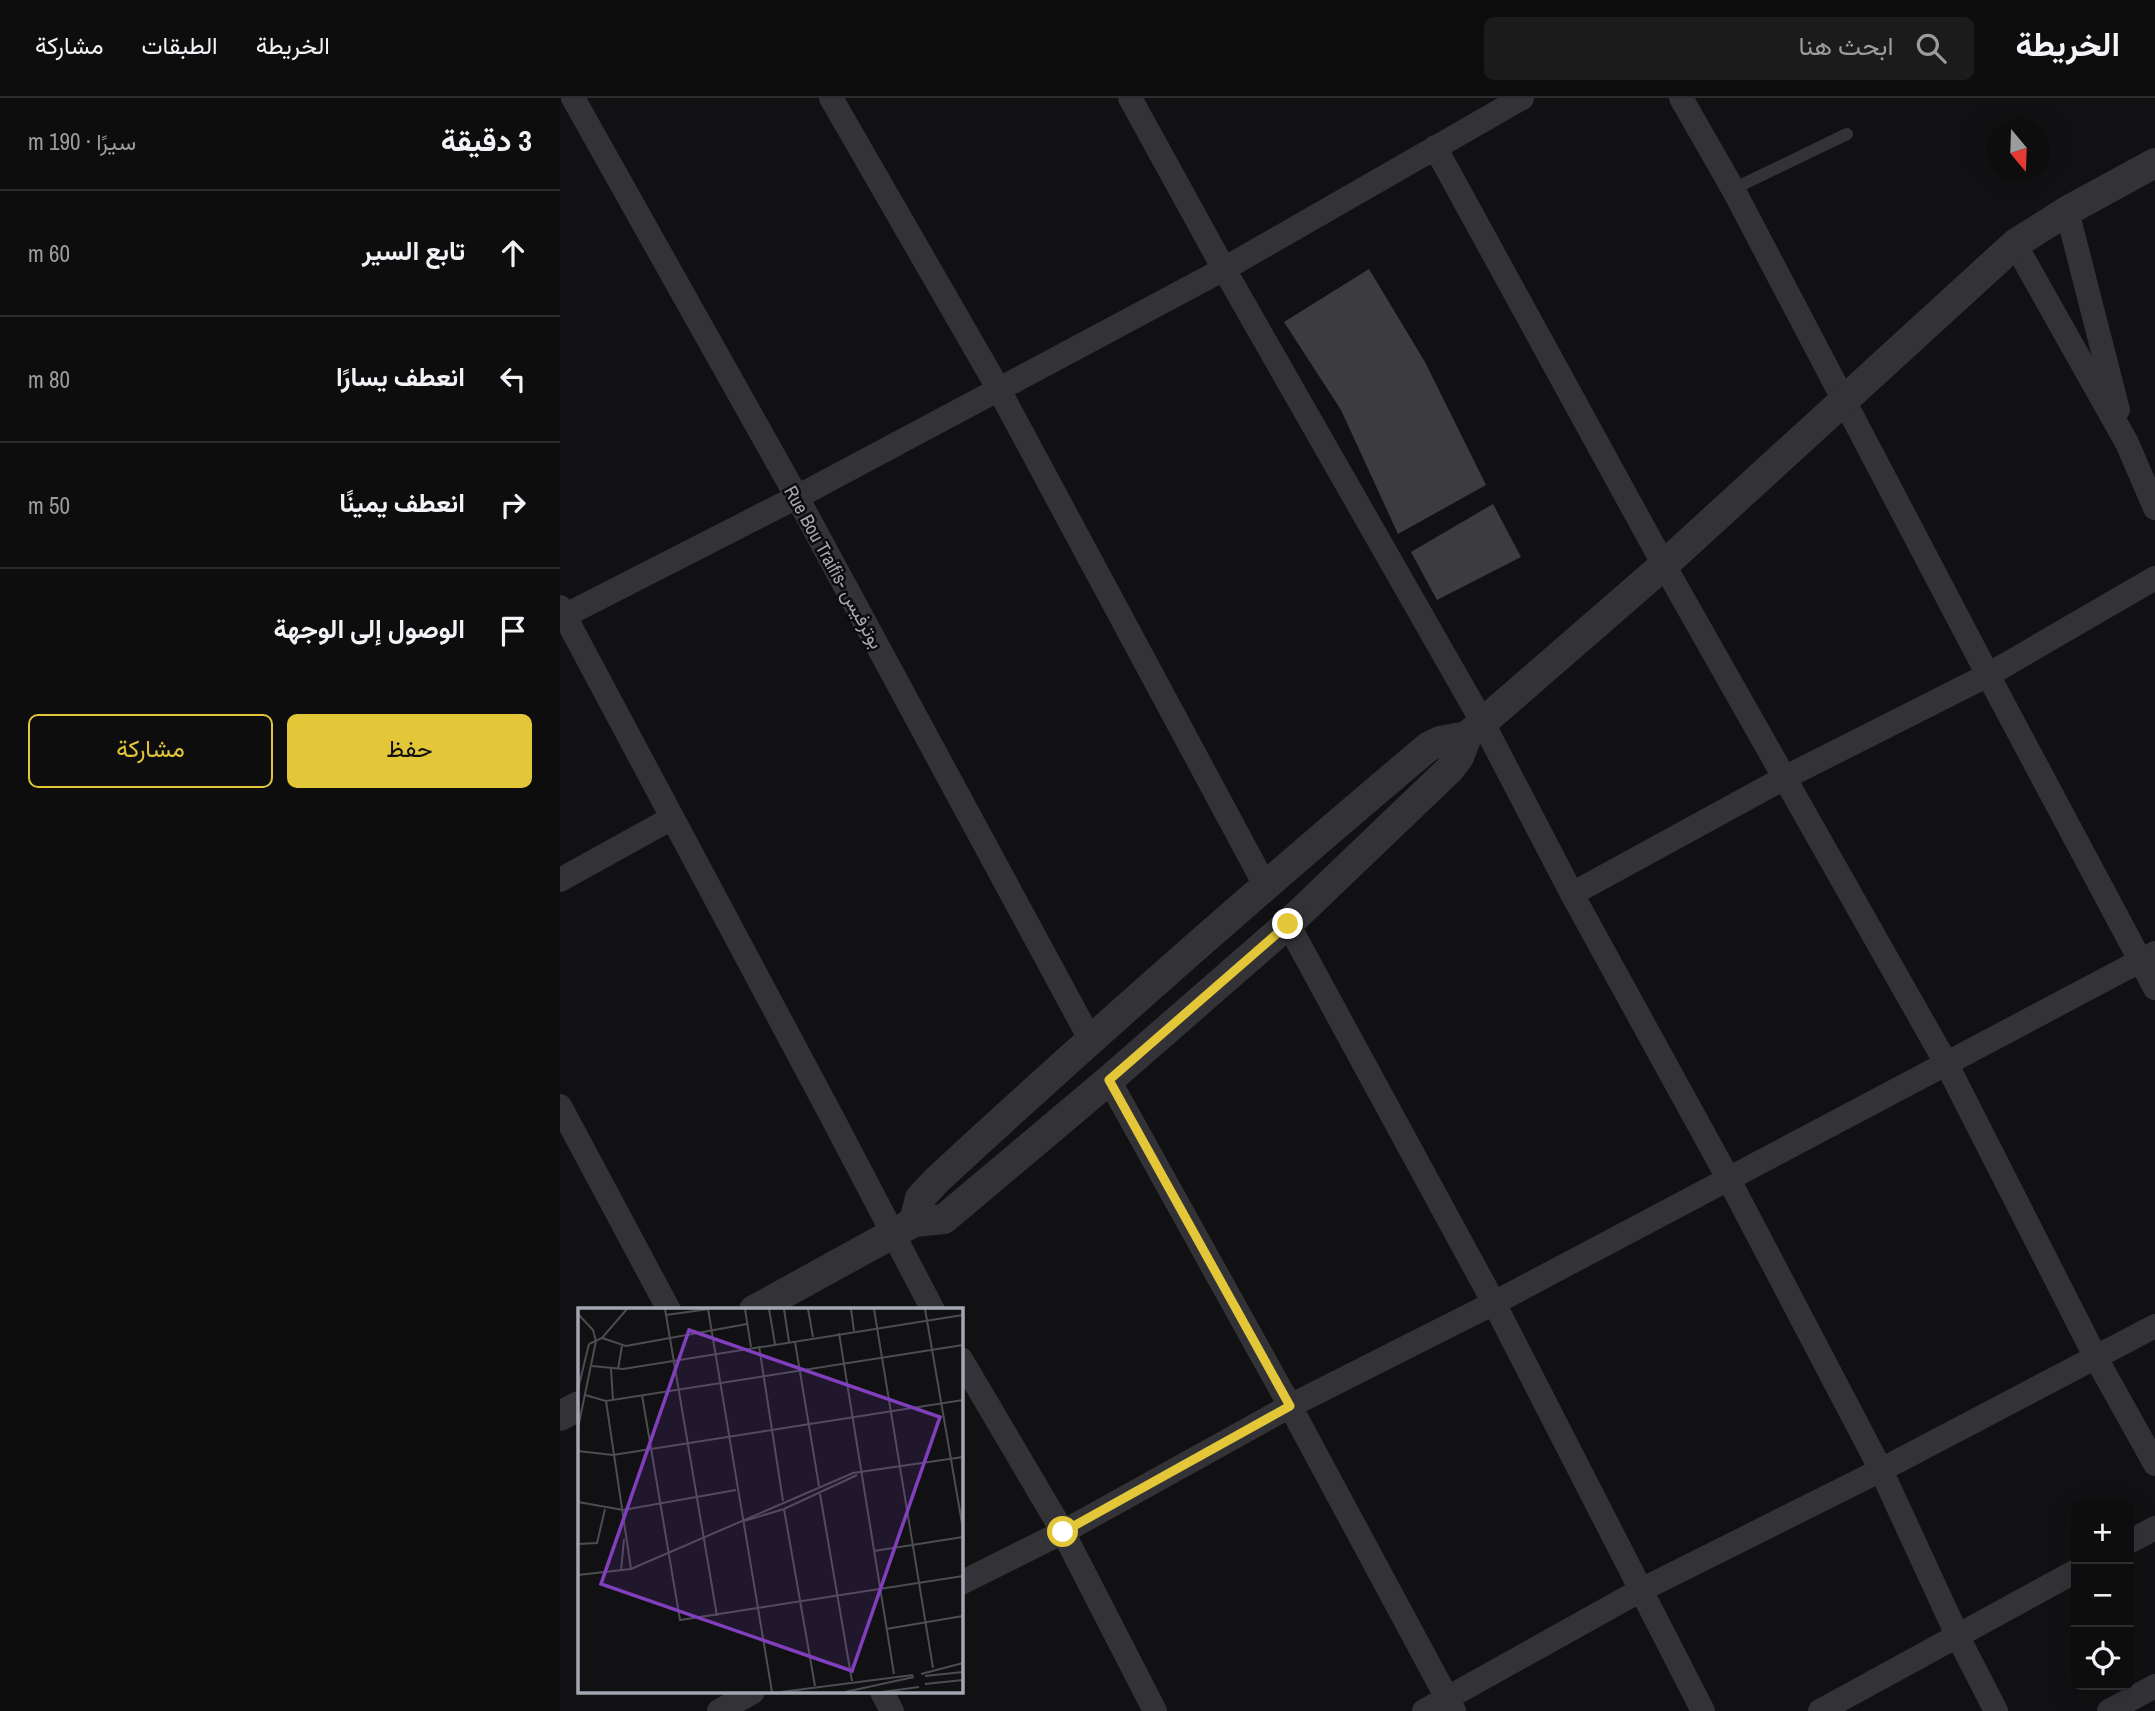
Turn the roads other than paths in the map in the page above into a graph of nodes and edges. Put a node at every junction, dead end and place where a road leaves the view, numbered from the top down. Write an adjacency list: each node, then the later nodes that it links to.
1 (573, 98): 16 (street, Rue Bou Traifis- بوترفيس)
2 (831, 98): 13 (street)
3 (1130, 98): 12 (street)
4 (1522, 98): 7 (street)
5 (1681, 98): 9 (street)
6 (1847, 134): 9 (lane)
7 (1434, 146): 12 (street); 18 (street)
8 (2155, 163): 10 (street)
9 (1733, 189): 14 (street)
10 (2067, 211): 11 (street); 15 (street)
11 (2015, 244): 14 (street); 15 (street)
12 (1224, 270): 13 (street); 22 (street)
13 (998, 388): 16 (street); 26 (street)
14 (1843, 399): 18 (street); 21 (street)
15 (2127, 443): 17 (street)
16 (797, 497): 20 (street); 31 (street, Rue Bou Traifis- بوترفيس)
17 (2155, 508)
18 (1664, 565): 22 (street); 23 (street)
19 (2155, 578): 21 (street)
20 (562, 614): 24 (street)
21 (1988, 675): 23 (street); 29 (street)
22 (1475, 729): 26 (street); 27 (street); 28 (street)
23 (1786, 777): 27 (street); 32 (street)
24 (672, 818): 25 (street); 36 (street)
25 (560, 880)
26 (1265, 885): 31 (street)
27 (1572, 894): 35 (street)
28 (1288, 924): 33 (street); 37 (street)
29 (2148, 957): 30 (street); 32 (street)
30 (2155, 988)
31 (1090, 1038): 36 (street)
32 (1947, 1063): 35 (street); 42 (street)
33 (1109, 1080): 36 (street); 44 (street)
34 (560, 1106): 38 (street)
35 (1728, 1178): 37 (street); 48 (street)
36 (903, 1228): 39 (street); 40 (street)
37 (1494, 1303): 44 (street); 54 (street)
38 (668, 1308)
39 (758, 1308)
40 (932, 1308)
41 (2155, 1326): 42 (street)
42 (2096, 1358): 47 (street); 48 (street)
43 (962, 1361): 50 (street)
44 (1290, 1406): 50 (street); 59 (street)
45 (578, 1407): 46 (street)
46 (560, 1416)
47 (2155, 1464)
48 (1881, 1470): 54 (street); 55 (street)
49 (2155, 1528): 51 (street)
50 (1063, 1532): 53 (street); 62 (street)
51 (2134, 1539)
52 (2071, 1575): 55 (street)
53 (962, 1582)
54 (1641, 1590): 59 (street); 64 (street)
55 (1958, 1637): 65 (street); 66 (street)
56 (2155, 1686): 67 (street)
57 (749, 1694): 60 (street)
58 (883, 1694): 61 (street)
59 (1450, 1704): 63 (street)
60 (719, 1711)
61 (892, 1711)
62 (1155, 1711)
63 (1424, 1711)
64 (1703, 1711)
65 (1820, 1711)
66 (1996, 1711)
67 (2109, 1711)

